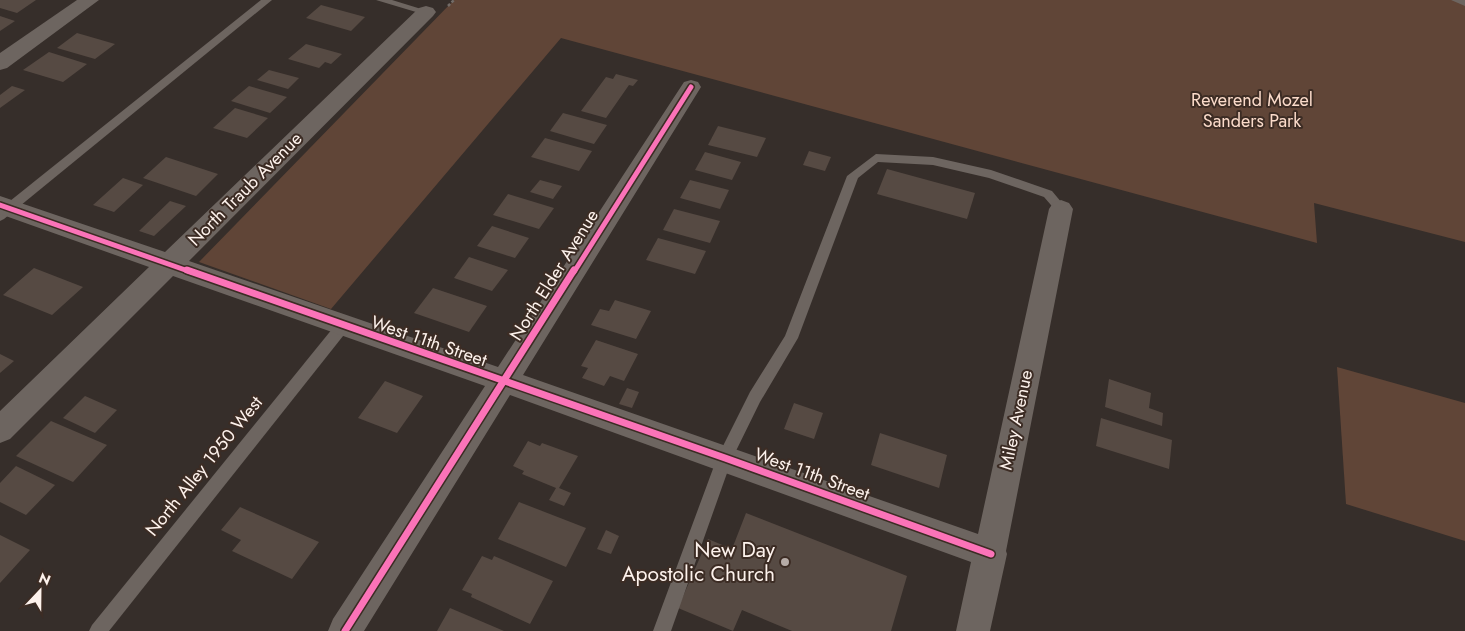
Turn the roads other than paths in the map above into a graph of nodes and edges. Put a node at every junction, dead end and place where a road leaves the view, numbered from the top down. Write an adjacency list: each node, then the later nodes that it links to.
1 (90, 0): 7 (street)
2 (267, 0): 10 (lane)
3 (381, 0): 6 (lane)
4 (1456, 0): 5 (lane)
5 (1465, 3)
6 (426, 12): 11 (street, North Traub Avenue)
7 (0, 63)
8 (691, 87): 13 (street, North Elder Avenue)
9 (1061, 209): 15 (lane); 16 (street, Miley Avenue)
10 (3, 210): 11 (street, West 11th Street)
11 (168, 265): 12 (street, West 11th Street); 14 (street, North Traub Avenue)
12 (342, 327): 13 (street, West 11th Street); 17 (lane, North Alley 1950 West)
13 (504, 382): 15 (street, West 11th Street); 18 (street, North Elder Avenue)
14 (0, 430)
15 (725, 458): 16 (street, West 11th Street); 19 (lane)
16 (990, 554): 20 (street, Miley Avenue)
17 (98, 631)
18 (344, 631)
19 (662, 631)
20 (973, 631)

